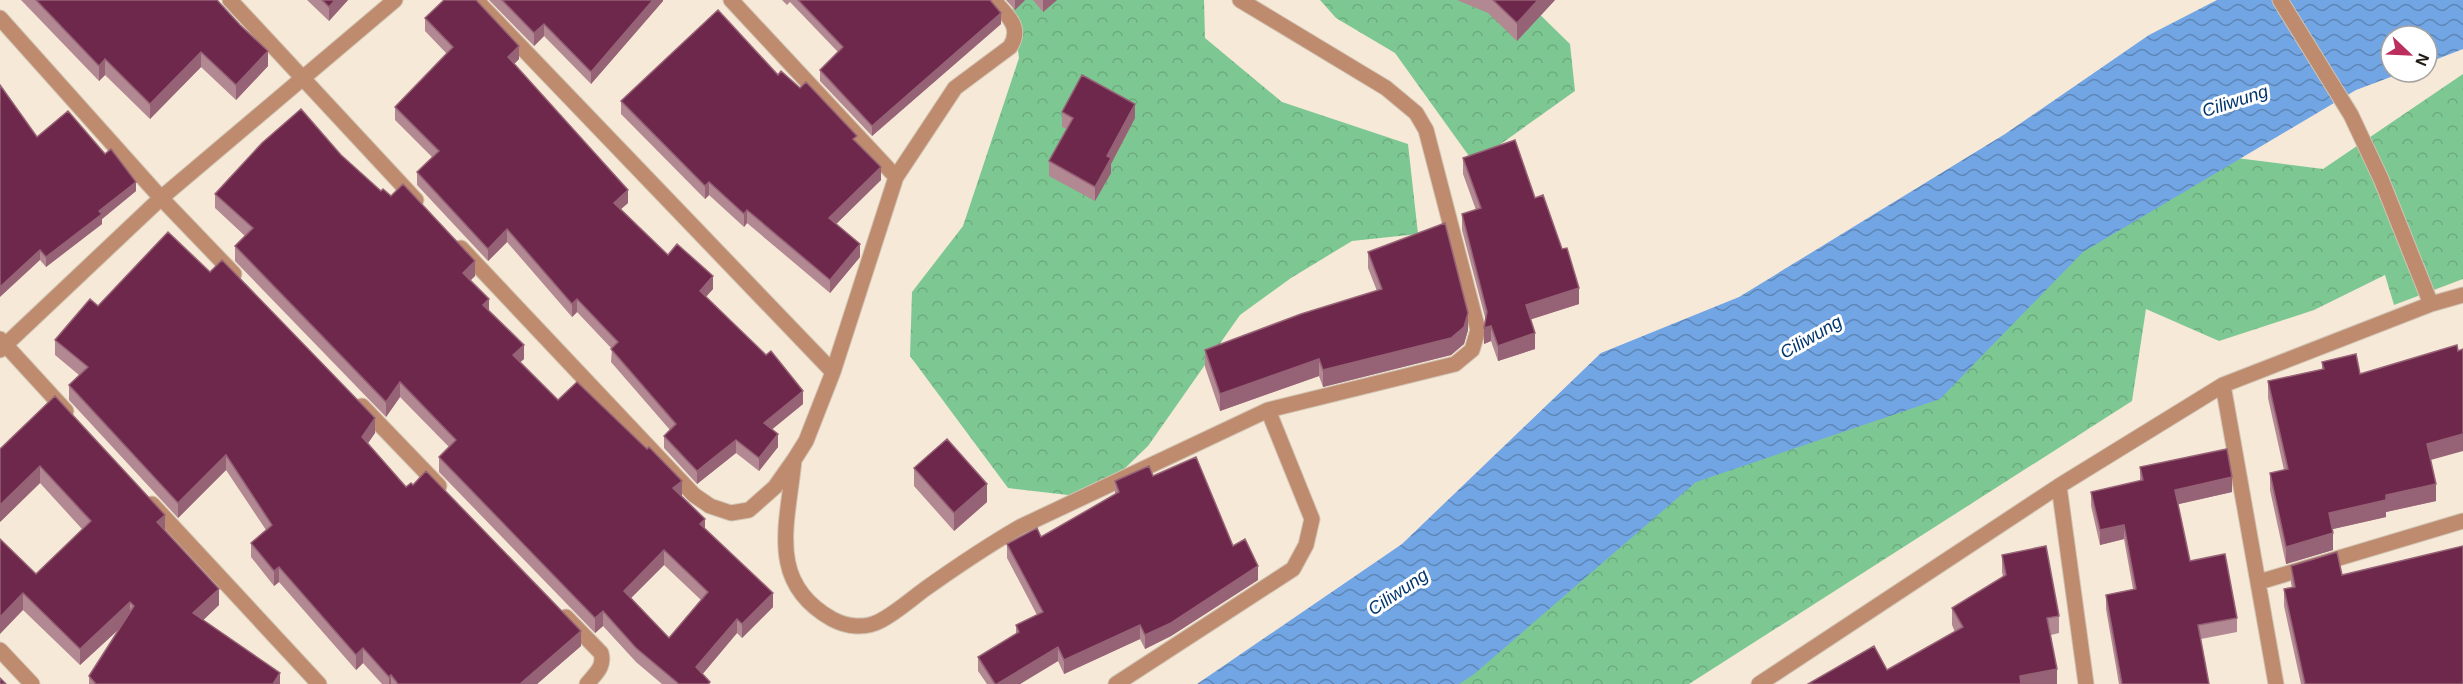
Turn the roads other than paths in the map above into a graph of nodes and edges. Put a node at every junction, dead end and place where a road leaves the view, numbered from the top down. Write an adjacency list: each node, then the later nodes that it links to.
1 (230, 0): 9 (street)
2 (394, 0): 9 (street)
3 (476, 0): 18 (street)
4 (731, 0): 10 (street)
5 (993, 0): 10 (street)
6 (1240, 0): 21 (street)
7 (2280, 0): 16 (street)
8 (0, 18): 11 (street)
9 (302, 80): 11 (street); 12 (street)
10 (896, 177): 18 (street)
11 (161, 198): 14 (street); 17 (street)
12 (424, 209)
13 (448, 234): 23 (street)
14 (244, 284)
15 (2463, 295): 16 (street)
16 (2431, 304): 19 (street)
17 (2, 345): 22 (street)
18 (833, 372): 23 (street)
19 (2223, 385): 24 (street); 28 (street)
20 (352, 396): 26 (street)
21 (1268, 410): 23 (street); 34 (street)
22 (78, 424)
23 (794, 460)
24 (2059, 486): 35 (street); 36 (street)
25 (142, 493): 32 (street)
26 (452, 499)
27 (2463, 521): 28 (street)
28 (2259, 582): 37 (street)
29 (551, 602): 33 (street)
30 (0, 650): 31 (street)
31 (32, 684)
32 (319, 684)
33 (587, 684)
34 (1116, 684)
35 (1759, 684)
36 (2086, 684)
37 (2276, 684)

